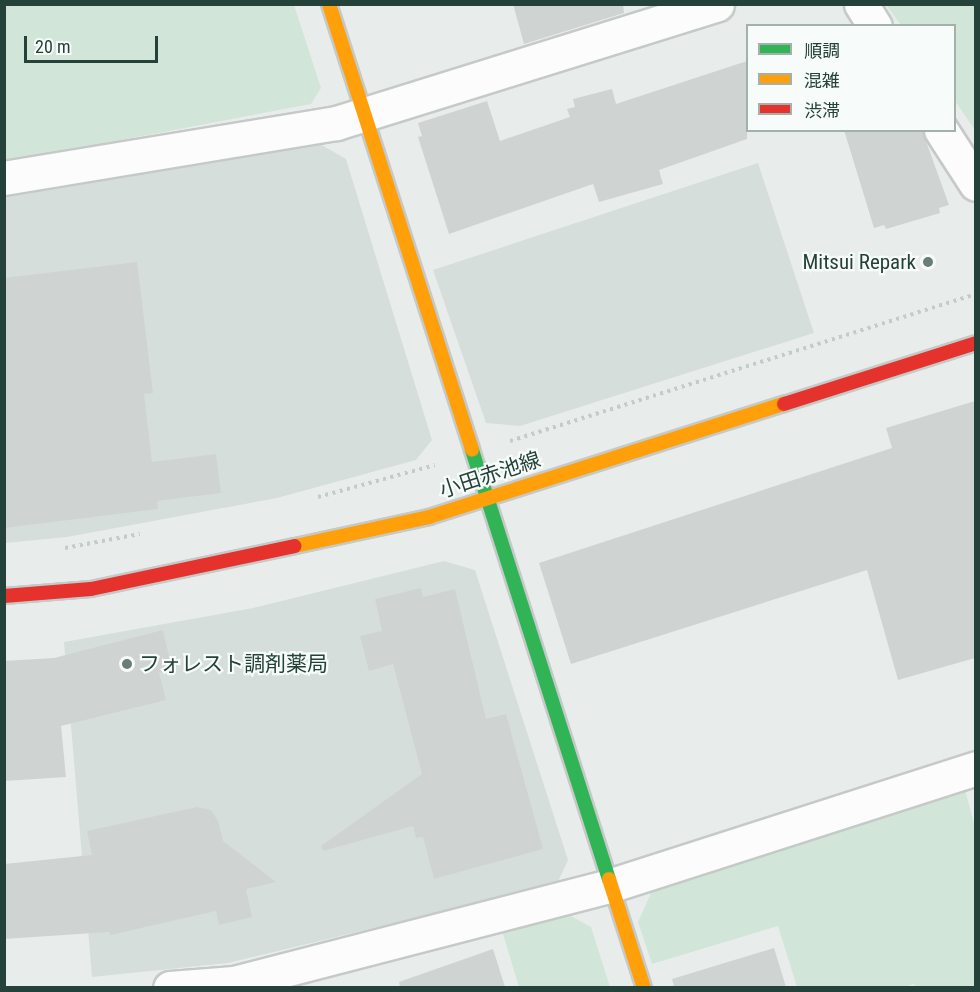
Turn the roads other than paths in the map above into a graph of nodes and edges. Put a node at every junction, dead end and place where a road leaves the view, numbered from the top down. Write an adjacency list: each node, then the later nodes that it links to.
1 (328, 4): 5 (street)
2 (717, 4): 5 (street)
3 (861, 4): 4 (street)
4 (874, 24)
5 (365, 115): 7 (street); 10 (street)
6 (942, 132): 8 (street)
7 (4, 178)
8 (975, 184)
9 (975, 343): 10 (street, 小田赤池線)
10 (489, 498): 11 (street, 小田赤池線); 13 (street)
11 (4, 596)
12 (975, 768): 13 (street)
13 (612, 885): 14 (street); 16 (street)
14 (235, 985): 15 (street)
15 (170, 987)
16 (644, 987)

